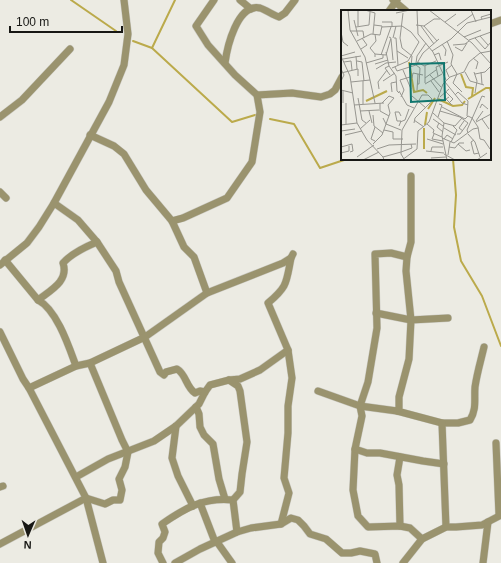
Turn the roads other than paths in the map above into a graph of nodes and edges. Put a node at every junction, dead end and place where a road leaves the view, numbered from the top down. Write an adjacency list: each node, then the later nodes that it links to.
1 (124, 0): 16 (street)
2 (214, 0): 12 (street)
3 (240, 0): 6 (street)
4 (295, 0): 6 (street)
5 (395, 1): 7 (street); 8 (street)
6 (251, 9): 12 (street)
7 (390, 10)
8 (405, 10)
9 (501, 20): 10 (street)
10 (491, 24)
11 (70, 49): 15 (street)
12 (224, 63): 14 (street)
13 (341, 79): 14 (street)
14 (257, 95): 21 (street)
15 (0, 117)
16 (90, 135): 20 (street); 21 (street)
17 (411, 176): 23 (street)
18 (0, 192): 19 (street)
19 (6, 198)
20 (54, 203): 22 (street); 24 (street)
21 (172, 221): 25 (street)
22 (97, 242): 26 (street); 31 (street)
23 (407, 257): 27 (street); 29 (street)
24 (3, 263): 26 (street)
25 (207, 293): 31 (street); 33 (street)
26 (38, 300): 35 (street)
27 (376, 312): 29 (street); 40 (street)
28 (448, 318): 29 (street)
29 (411, 320): 42 (street)
30 (0, 332): 37 (street)
31 (144, 337): 34 (street); 39 (street)
32 (484, 347): 43 (street)
33 (288, 350): 36 (street); 58 (street)
34 (90, 363): 35 (street); 47 (street)
35 (76, 366): 37 (street)
36 (229, 380): 39 (street); 53 (street)
37 (29, 388): 50 (street)
38 (318, 391): 40 (street)
39 (204, 392): 41 (street)
40 (360, 406): 42 (street); 46 (street)
41 (196, 407): 44 (street); 52 (street)
42 (397, 411): 43 (street)
43 (442, 423): 49 (street)
44 (176, 426): 47 (street); 55 (street)
45 (496, 443): 56 (street)
46 (355, 449): 48 (street); 59 (street)
47 (128, 452): 50 (street); 51 (street)
48 (400, 457): 49 (street); 59 (street)
49 (444, 464): 60 (street)
50 (76, 477): 51 (street)
51 (86, 498): 64 (street); 65 (street)
52 (225, 499): 53 (street); 54 (street)
53 (233, 500): 61 (street)
54 (200, 503): 55 (street); 63 (street)
55 (193, 506): 66 (street)
56 (500, 515): 57 (street)
57 (488, 522): 60 (street); 71 (street)
58 (281, 524): 61 (street); 69 (street)
59 (400, 526): 62 (street)
60 (446, 526): 62 (street)
61 (238, 532): 63 (street)
62 (422, 539): 70 (street)
63 (216, 542): 67 (street); 68 (street)
64 (0, 544)
65 (103, 563)
66 (163, 563)
67 (175, 563)
68 (232, 563)
69 (377, 563)
70 (404, 563)
71 (483, 563)

